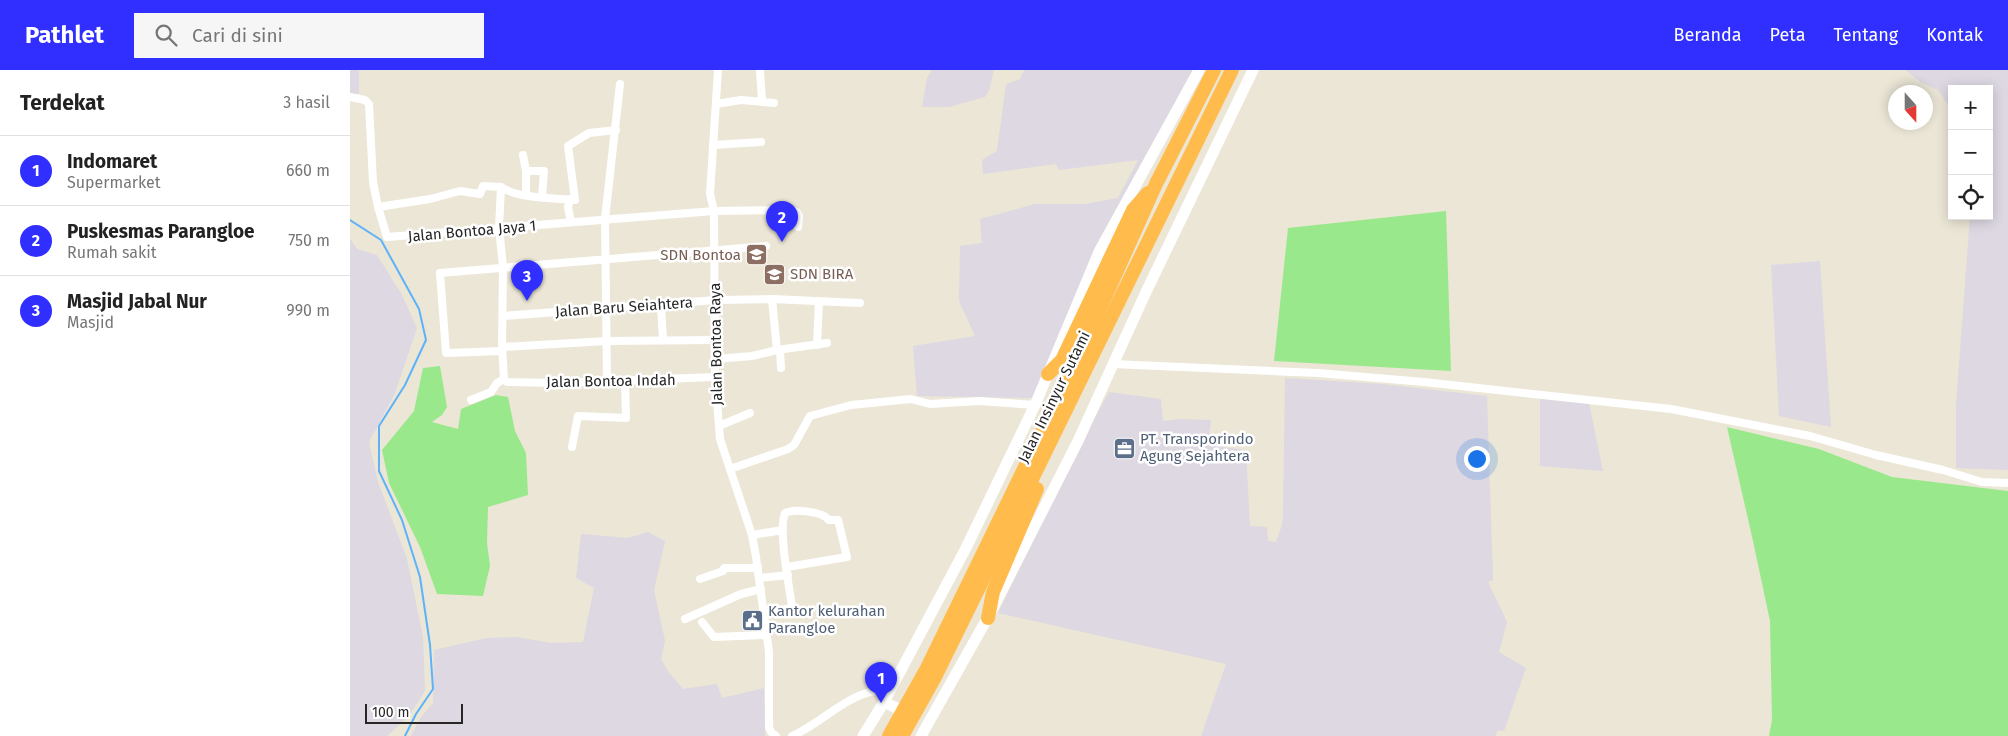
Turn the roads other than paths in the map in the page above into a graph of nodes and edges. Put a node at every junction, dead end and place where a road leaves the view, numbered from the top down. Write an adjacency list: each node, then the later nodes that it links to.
1 (718, 70): 11 (street, Jalan Bontoa Raya)
2 (760, 70): 9 (street)
3 (1199, 70): 49 (street)
4 (1214, 70): 17 (highway, Jalan Insinyur Sutami)
5 (1232, 70): 57 (highway, Jalan Insinyur Sutami)
6 (1253, 70): 47 (street)
7 (620, 84): 12 (street)
8 (350, 96): 22 (street, Jalan Bontoa Jaya 1)
9 (762, 102): 10 (street); 11 (street)
10 (774, 103)
11 (716, 104): 14 (street, Jalan Bontoa Raya)
12 (616, 130): 21 (street); 24 (street)
13 (761, 142): 14 (street)
14 (713, 145): 23 (street, Jalan Bontoa Raya)
15 (523, 155): 16 (street)
16 (526, 171): 19 (street); 20 (street)
17 (1156, 184): 49 (highway); 60 (highway, Jalan Insinyur Sutami)
18 (501, 187): 19 (street); 22 (street); 27 (street)
19 (526, 195): 20 (street)
20 (542, 197): 21 (street)
21 (570, 199): 25 (street)
22 (378, 207): 27 (street, Jalan Bontoa Jaya 1)
23 (714, 211): 24 (street, Jalan Bontoa Jaya 1); 26 (street, Jalan Bontoa Jaya 1); 29 (street, Jalan Bontoa Raya)
24 (605, 219): 25 (street, Jalan Bontoa Jaya 1); 30 (street)
25 (571, 222): 27 (street, Jalan Bontoa Jaya 1)
26 (798, 227)
27 (499, 228): 31 (street)
28 (766, 246): 29 (street)
29 (714, 251): 30 (street); 33 (street, Jalan Bontoa Raya)
30 (605, 259): 31 (street); 37 (street)
31 (503, 267): 38 (street); 44 (street)
32 (772, 299): 33 (street, Jalan Baru Seiahtera); 34 (street, Jalan Baru Seiahtera); 45 (street)
33 (716, 300): 36 (street, Jalan Baru Seiahtera); 40 (street, Jalan Bontoa Raya)
34 (819, 300): 35 (street, Jalan Baru Seiahtera); 43 (street)
35 (860, 303)
36 (661, 304): 37 (street, Jalan Baru Seiahtera); 39 (street)
37 (605, 308): 38 (street, Jalan Baru Seiahtera); 41 (street)
38 (503, 316): 44 (street)
39 (663, 340): 40 (street); 41 (street)
40 (716, 340): 46 (street, Jalan Bontoa Raya)
41 (607, 341): 44 (street); 52 (street)
42 (827, 343): 43 (street)
43 (817, 345): 45 (street)
44 (502, 349): 51 (street)
45 (778, 350): 46 (street); 48 (street)
46 (715, 359): 50 (street, Jalan Bontoa Raya)
47 (1113, 364): 62 (street); 71 (street)
48 (781, 368)
49 (1048, 374): 55 (street)
50 (715, 377): 53 (street, Jalan Bontoa Indah); 58 (street, Jalan Bontoa Raya)
51 (506, 381): 52 (street, Jalan Bontoa Indah); 54 (street)
52 (607, 381): 53 (street, Jalan Bontoa Indah)
53 (625, 381): 59 (street)
54 (471, 400)
55 (1035, 405): 61 (street); 75 (street)
56 (750, 413): 58 (street)
57 (1064, 413): 60 (highway, Jalan Insinyur Sutami); 71 (highway)
58 (719, 426): 61 (street, Jalan Bontoa Raya)
59 (572, 447)
60 (1032, 467): 81 (highway, Jalan Insinyur Sutami); 82 (highway, Jalan Insinyur Sutami)
61 (730, 469): 64 (street, Jalan Bontoa Raya)
62 (2008, 483)
63 (783, 530): 64 (street); 66 (street); 66 (street)
64 (752, 534): 65 (street, Jalan Bontoa Raya)
65 (758, 568): 67 (street, Jalan Bontoa Raya); 68 (street)
66 (787, 571): 67 (street); 70 (street)
67 (760, 578): 69 (street, Jalan Bontoa Raya)
68 (700, 579)
69 (761, 589): 70 (street, Jalan Bontoa Raya); 72 (street)
70 (764, 613): 74 (street, Jalan Bontoa Raya)
71 (988, 618): 77 (street)
72 (685, 619)
73 (702, 622): 74 (street)
74 (767, 635): 78 (street, Jalan Bontoa Raya)
75 (889, 691): 76 (street); 79 (street)
76 (884, 702): 77 (street); 80 (street)
77 (928, 724): 83 (street)
78 (776, 736)
79 (792, 736)
80 (863, 736)
81 (889, 736)
82 (902, 736)
83 (921, 736)

